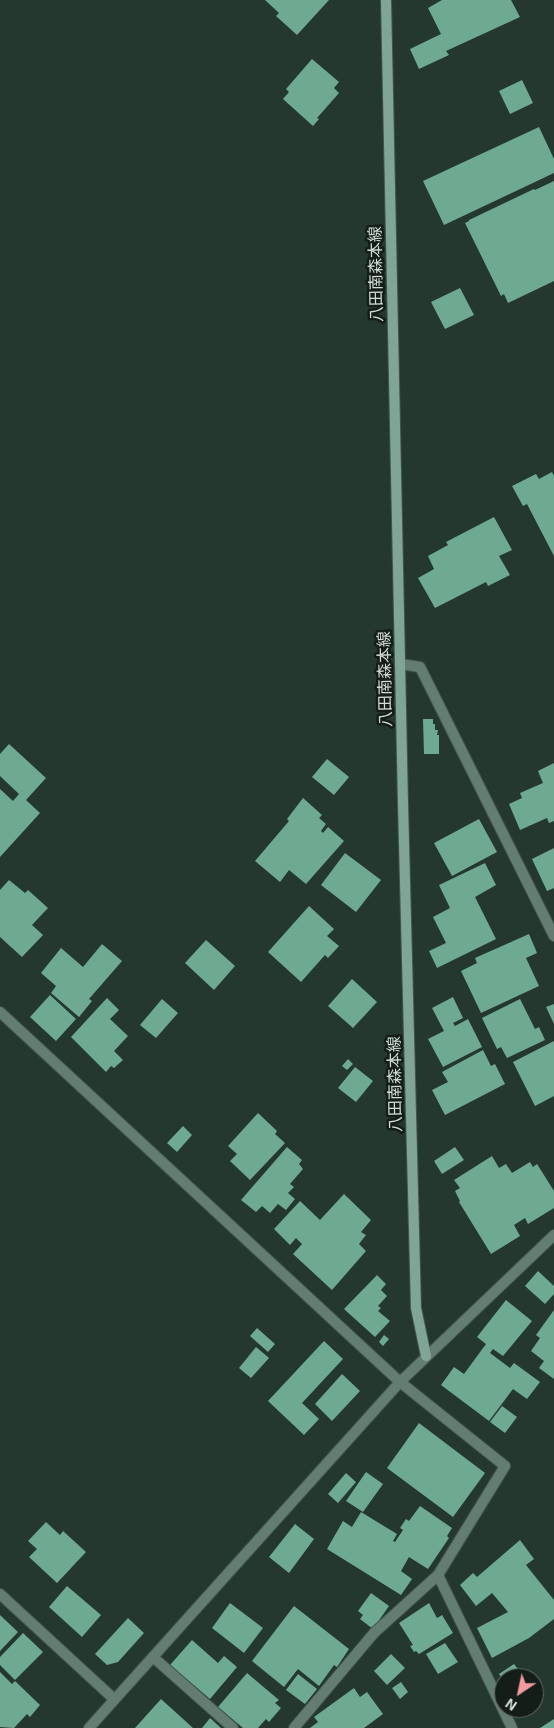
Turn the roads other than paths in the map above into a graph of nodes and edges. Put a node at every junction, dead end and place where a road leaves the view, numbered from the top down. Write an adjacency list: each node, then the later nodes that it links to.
1 (386, 0): 2 (main road, 八田南森本線)
2 (400, 664): 3 (street); 6 (main road, 八田南森本線)
3 (554, 936)
4 (0, 1012): 7 (street)
5 (554, 1235): 6 (street)
6 (426, 1356): 7 (street)
7 (400, 1382): 8 (street); 10 (street)
8 (438, 1575): 14 (street); 15 (street)
9 (0, 1594): 11 (street)
10 (153, 1657): 11 (street); 13 (street)
11 (114, 1699): 12 (street)
12 (88, 1728)
13 (233, 1728)
14 (294, 1728)
15 (512, 1728)

